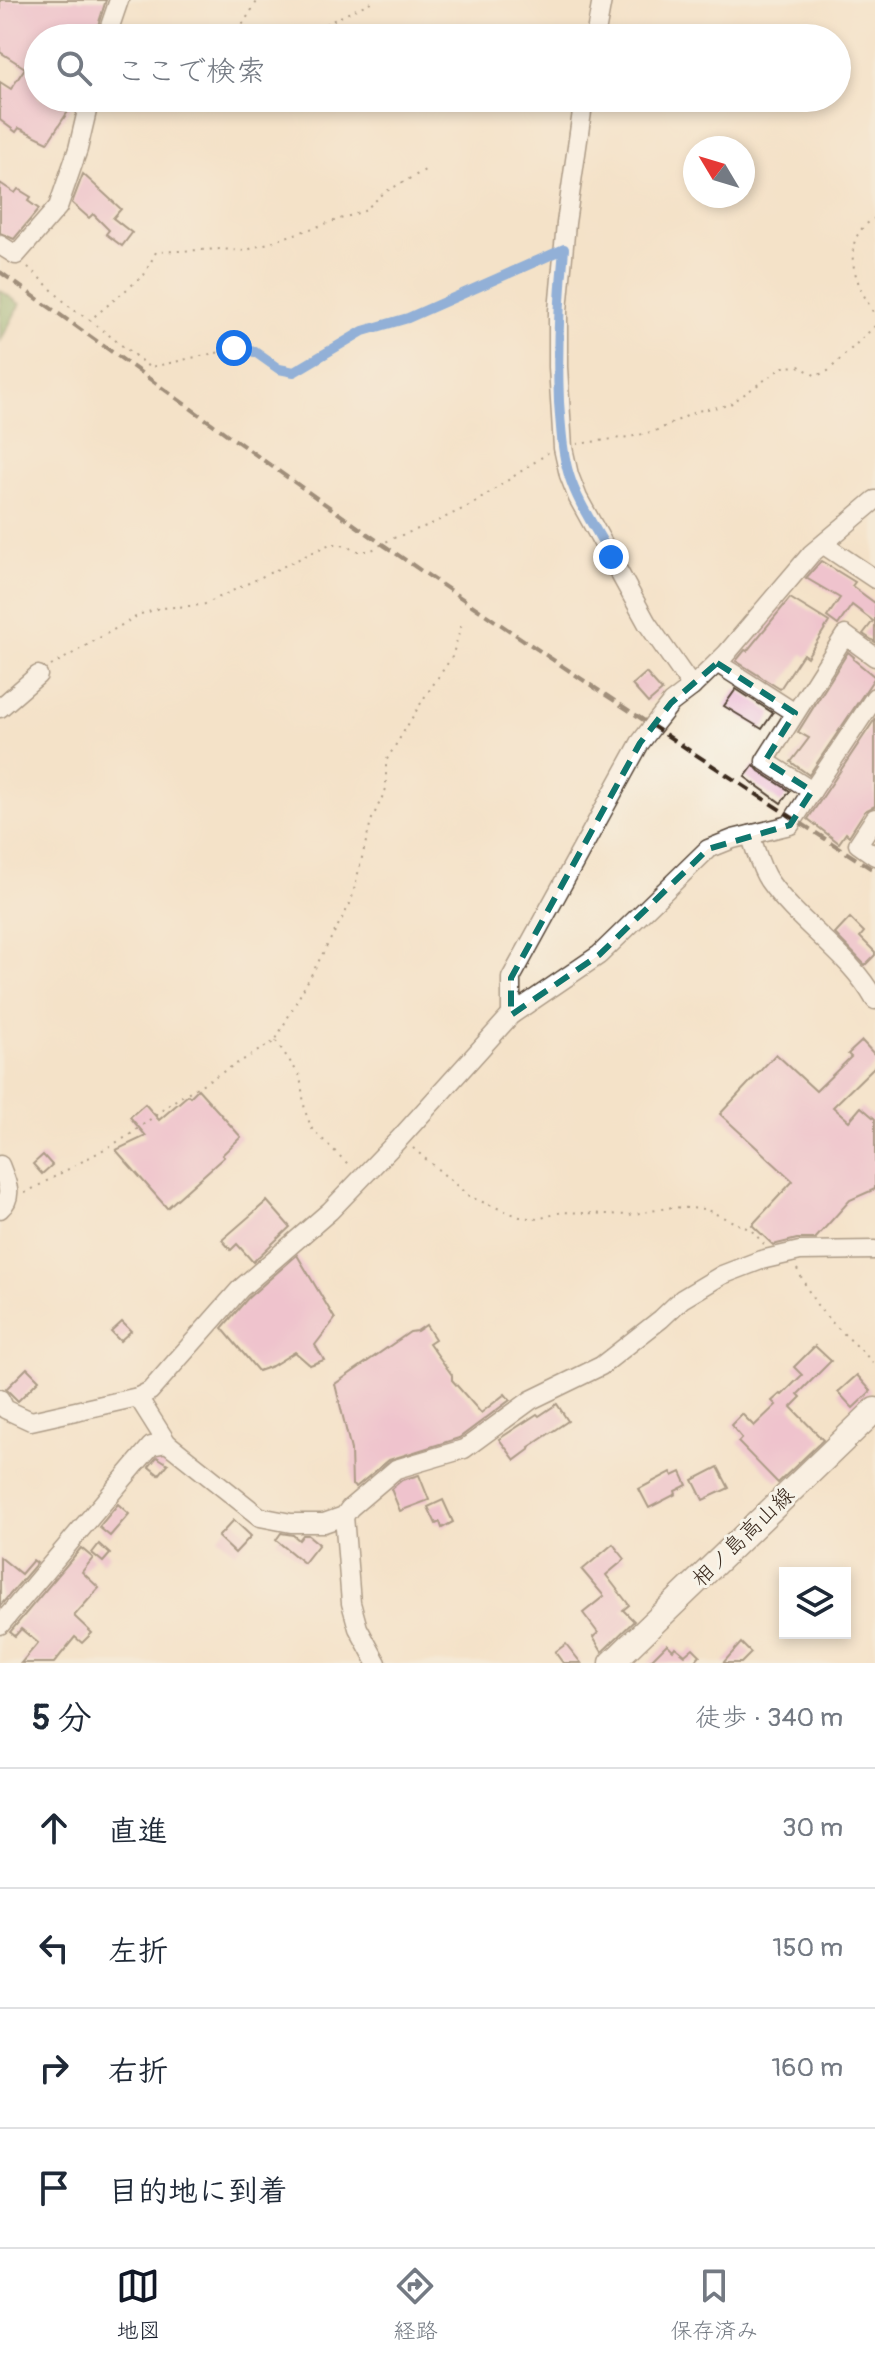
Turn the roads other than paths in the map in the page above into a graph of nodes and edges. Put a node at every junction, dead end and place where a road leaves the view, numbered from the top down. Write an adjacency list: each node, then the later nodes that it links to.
1 (119, 0): 3 (street)
2 (602, 0): 4 (street)
3 (111, 24)
4 (598, 24)
5 (87, 112): 7 (street)
6 (582, 112): 14 (street)
7 (8, 250)
8 (875, 500): 9 (street)
9 (824, 545): 10 (street); 12 (street)
10 (875, 579)
11 (875, 657): 17 (street)
12 (717, 663): 14 (street); 17 (street)
13 (38, 675): 16 (street)
14 (692, 687): 23 (street)
15 (875, 697): 18 (street)
16 (0, 708)
17 (795, 713): 18 (street)
18 (812, 791): 20 (street)
19 (875, 818): 21 (street)
20 (750, 835): 22 (street); 23 (street)
21 (875, 856)
22 (875, 1000)
23 (511, 1015): 27 (street)
24 (0, 1165): 25 (street)
25 (4, 1206)
26 (875, 1250): 31 (street)
27 (138, 1397): 28 (street); 30 (street)
28 (2, 1407)
29 (875, 1410): 34 (main road, 相ノ島高山線)
30 (167, 1443): 31 (street); 32 (street)
31 (344, 1516): 33 (street)
32 (0, 1625)
33 (377, 1663)
34 (612, 1663)

